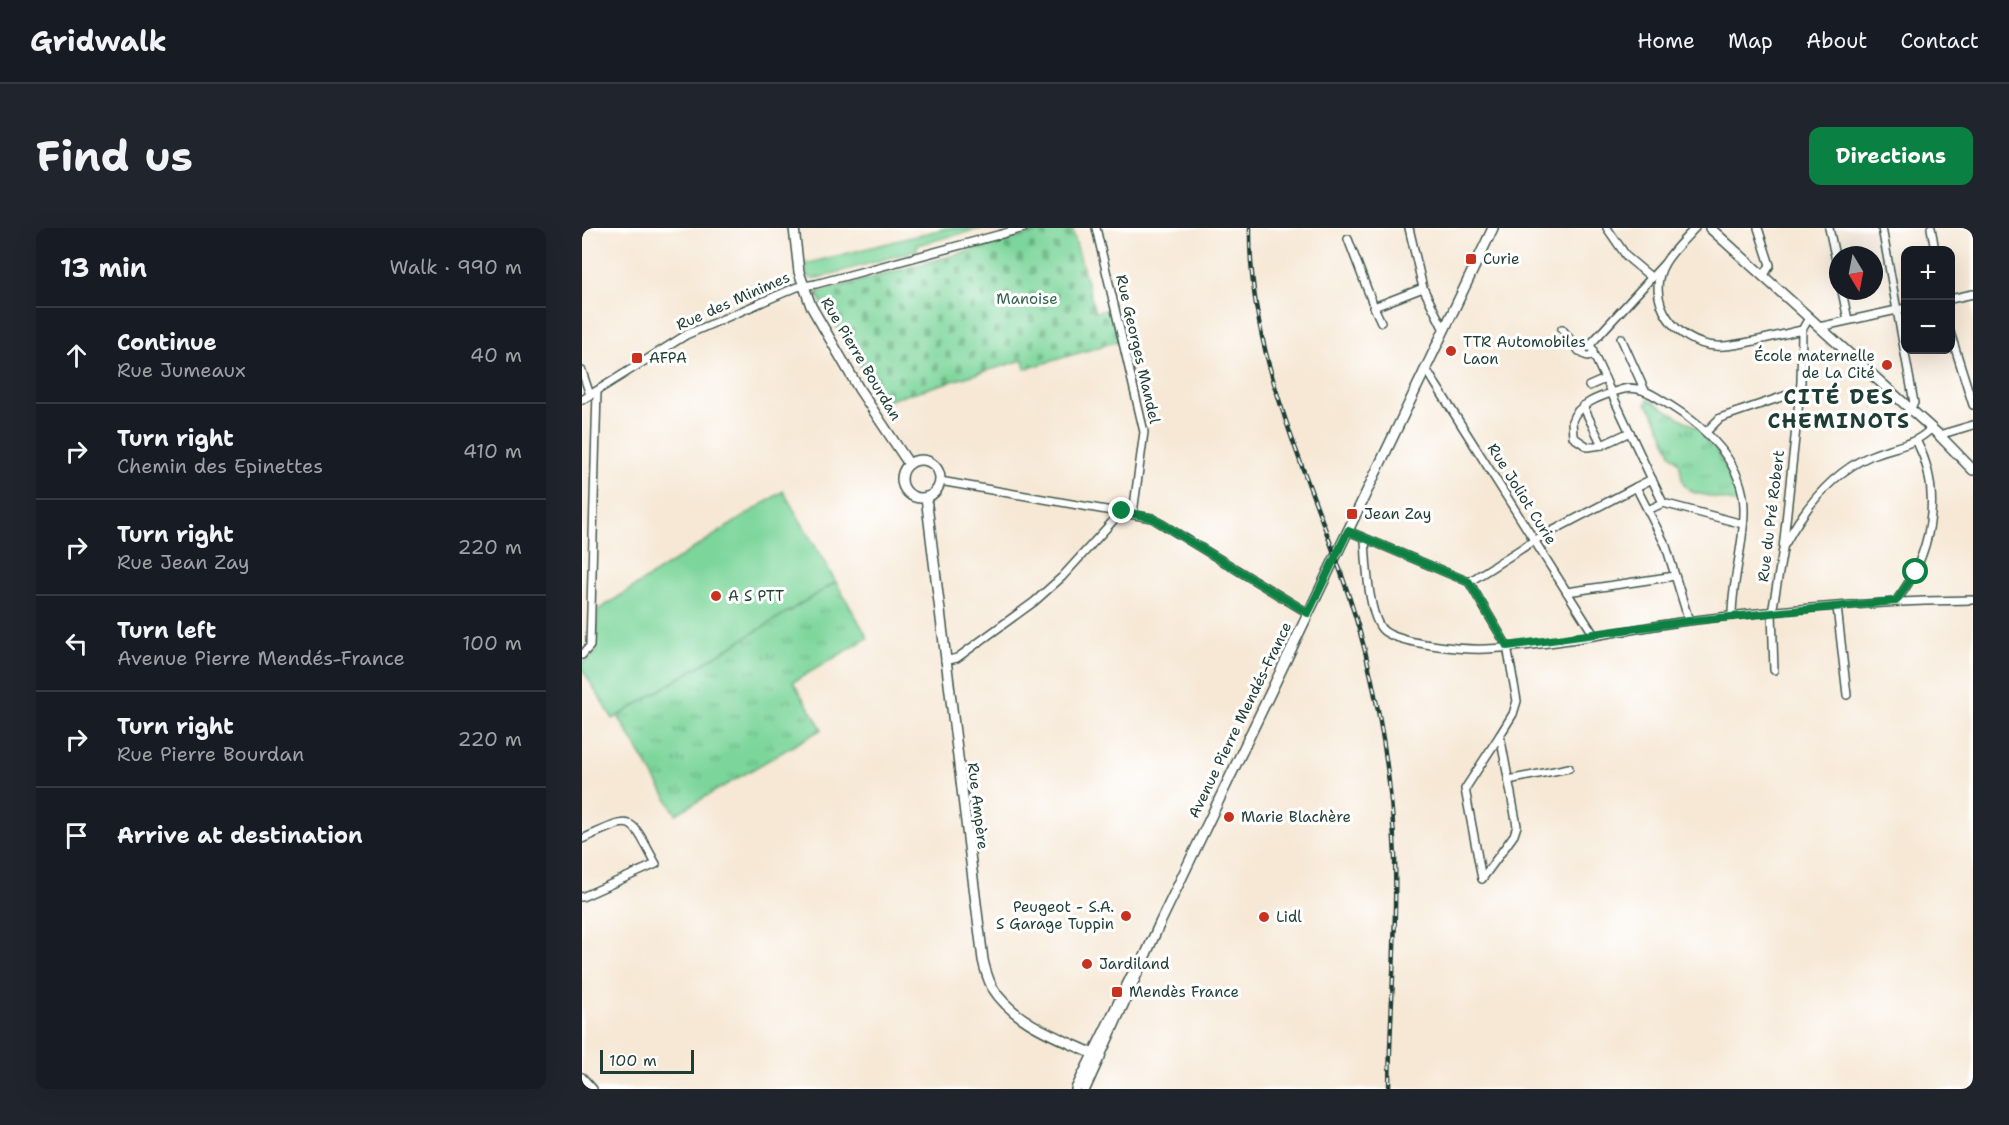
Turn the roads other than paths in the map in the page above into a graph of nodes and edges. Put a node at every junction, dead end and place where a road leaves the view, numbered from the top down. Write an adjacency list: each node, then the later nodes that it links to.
1 (794, 228): 19 (main road, Rue Pierre Bourdan)
2 (1024, 228): 19 (street, Rue des Minimes)
3 (1095, 228): 65 (street, Rue Georges Mandel)
4 (1409, 228): 20 (street)
5 (1493, 228): 33 (main road, Avenue Pierre Mendés-France)
6 (1607, 228): 18 (street)
7 (1695, 228): 16 (street)
8 (1710, 228): 17 (main road)
9 (1758, 228): 17 (street)
10 (1830, 228): 14 (street)
11 (1882, 228): 27 (street)
12 (1931, 228): 15 (street)
13 (1347, 239): 25 (street)
14 (1833, 246)
15 (1934, 246)
16 (1664, 264): 18 (street); 21 (street)
17 (1763, 277): 28 (main road)
18 (1649, 280): 21 (street); 37 (street)
19 (804, 286): 42 (street, Rue des Minimes); 56 (main road, Rue Pierre Bourdan)
20 (1423, 288): 25 (street); 33 (street)
21 (1659, 290): 34 (street)
22 (1973, 294): 23 (street)
23 (1955, 297)
24 (1844, 300): 29 (street)
25 (1374, 307): 30 (street)
26 (1901, 309): 27 (street)
27 (1896, 310): 29 (street); 49 (street)
28 (1809, 318): 31 (main road); 34 (street)
29 (1848, 320): 31 (street)
30 (1381, 322)
31 (1819, 327): 49 (main road)
32 (1562, 329): 37 (street)
33 (1444, 330): 38 (main road, Avenue Pierre Mendés-France)
34 (1802, 330): 44 (street, Rue du Pré Robert)
35 (1621, 338): 43 (street)
36 (1955, 348): 47 (street)
37 (1588, 351): 41 (street)
38 (1426, 369): 67 (main road, Avenue Pierre Mendés-France); 69 (street, Rue Joliot Curie)
39 (582, 371): 45 (street)
40 (1589, 386): 41 (street)
41 (1608, 386): 43 (street); 48 (street); 51 (street)
42 (597, 391): 45 (street, Rue des Minimes); 83 (street)
43 (1645, 391): 52 (street)
44 (1799, 391): 52 (street); 70 (street, Rue du Pré Robert)
45 (590, 395): 46 (street, Rue des Minimes)
46 (582, 400)
47 (1973, 405)
48 (1583, 406): 55 (street); 55 (street)
49 (1910, 408): 53 (main road)
50 (1973, 425): 53 (street)
51 (1630, 432): 55 (street); 58 (street)
52 (1706, 432): 66 (street)
53 (1936, 432): 54 (street); 57 (main road)
54 (1917, 442): 70 (street); 75 (street)
55 (1602, 446)
56 (909, 464): 59 (main road); 61 (main road)
57 (1973, 470)
58 (1653, 479): 60 (street); 62 (street)
59 (940, 481): 61 (main road); 64 (street)
60 (1636, 487): 63 (street); 69 (street)
61 (926, 497): 84 (main road, Rue Ampère)
62 (1663, 503): 63 (street); 66 (street)
63 (1648, 510): 71 (street)
64 (1122, 511): 65 (street); 84 (street)
65 (1133, 513): 77 (street)
66 (1743, 524): 79 (street)
67 (1348, 531): 68 (street); 77 (main road, Avenue Pierre Mendés-France)
68 (1365, 539): 72 (street); 82 (street)
69 (1535, 540): 72 (street); 73 (street, Rue Joliot Curie)
70 (1783, 549): 78 (street, Rue du Pré Robert)
71 (1675, 576): 73 (street); 80 (street)
72 (1469, 582): 82 (street)
73 (1567, 592): 81 (street, Rue Joliot Curie)
74 (1973, 600): 75 (street)
75 (1896, 601): 76 (street)
76 (1836, 607): 78 (street); 86 (street)
77 (1308, 613): 92 (main road, Avenue Pierre Mendés-France)
78 (1772, 613): 79 (street); 85 (street, Rue du Pré Robert)
79 (1732, 616): 80 (street)
80 (1689, 621): 81 (street)
81 (1594, 635): 82 (street)
82 (1507, 646): 87 (street)
83 (585, 653)
84 (945, 661): 92 (main road, Rue Ampère)
85 (1774, 670)
86 (1847, 695)
87 (1500, 735): 89 (street); 89 (street)
88 (1569, 768): 89 (street)
89 (1508, 780)
90 (582, 839): 91 (street)
91 (582, 897)
92 (1098, 1054): 95 (main road, Avenue Pierre Mendés-France); 96 (main road, Avenue Pierre Mendés-France)
93 (582, 1077): 94 (street)
94 (592, 1089)
95 (1077, 1089)
96 (1085, 1089)

